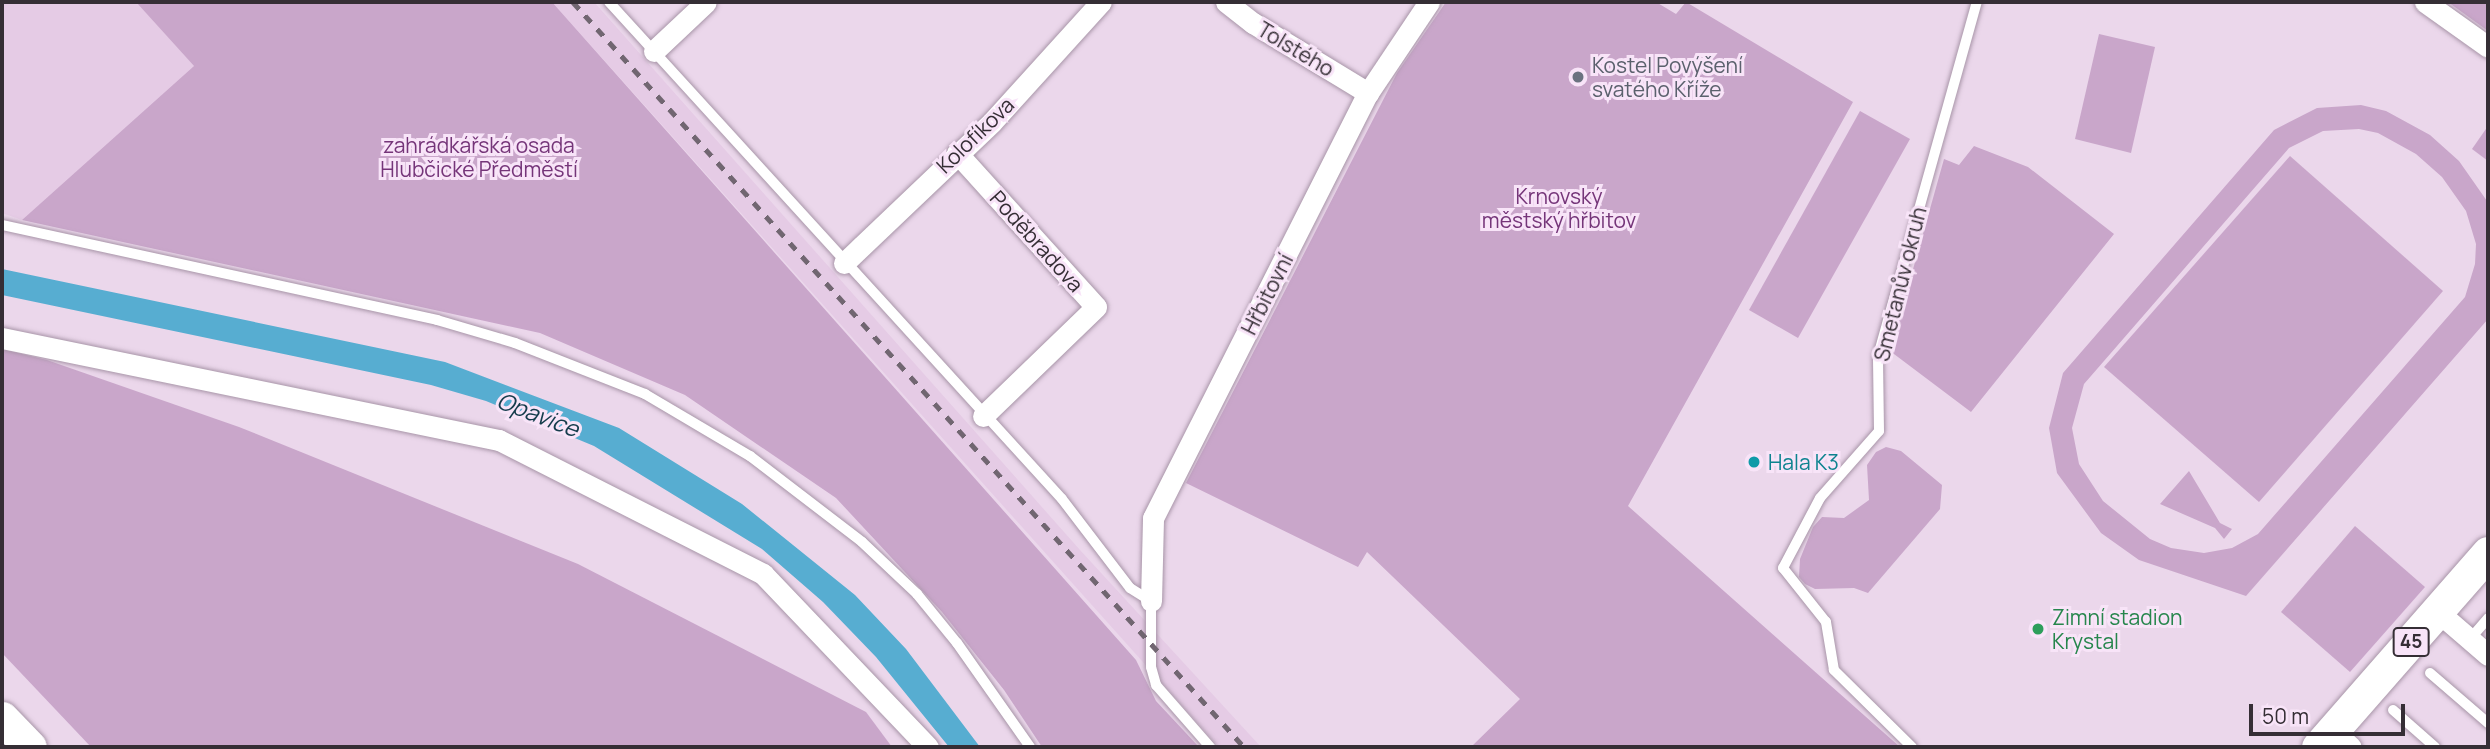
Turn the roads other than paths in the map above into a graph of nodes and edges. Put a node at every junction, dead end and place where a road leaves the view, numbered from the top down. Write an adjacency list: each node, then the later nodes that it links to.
1 (609, 2): 9 (lane)
2 (706, 2): 9 (street)
3 (1101, 2): 11 (street, Kolofíkova)
4 (1226, 2): 10 (street, Tolstého)
5 (1429, 2): 10 (street, Hřbitovní)
6 (1976, 2): 31 (lane, Smetanův okruh)
7 (2425, 2): 8 (street)
8 (2488, 47)
9 (654, 51): 13 (lane)
10 (1368, 93): 17 (street, Hřbitovní)
11 (957, 153): 13 (street, Kolofíkova); 15 (street, Poděbradova)
12 (2, 225): 29 (lane)
13 (844, 263): 15 (lane)
14 (2, 338): 28 (street)
15 (983, 416): 17 (lane)
16 (2488, 553): 18 (main road, 45)
17 (1152, 601): 30 (lane)
18 (2438, 611): 20 (street); 26 (main road, 45)
19 (2488, 618): 20 (lane)
20 (2470, 639): 21 (street)
21 (2488, 655)
22 (2430, 673): 25 (lane)
23 (2393, 710): 32 (lane)
24 (2, 718): 27 (main road)
25 (2488, 723)
26 (2334, 742)
27 (30, 747)
28 (928, 747)
29 (1030, 747)
30 (1210, 747)
31 (1912, 747)
32 (2435, 747)

